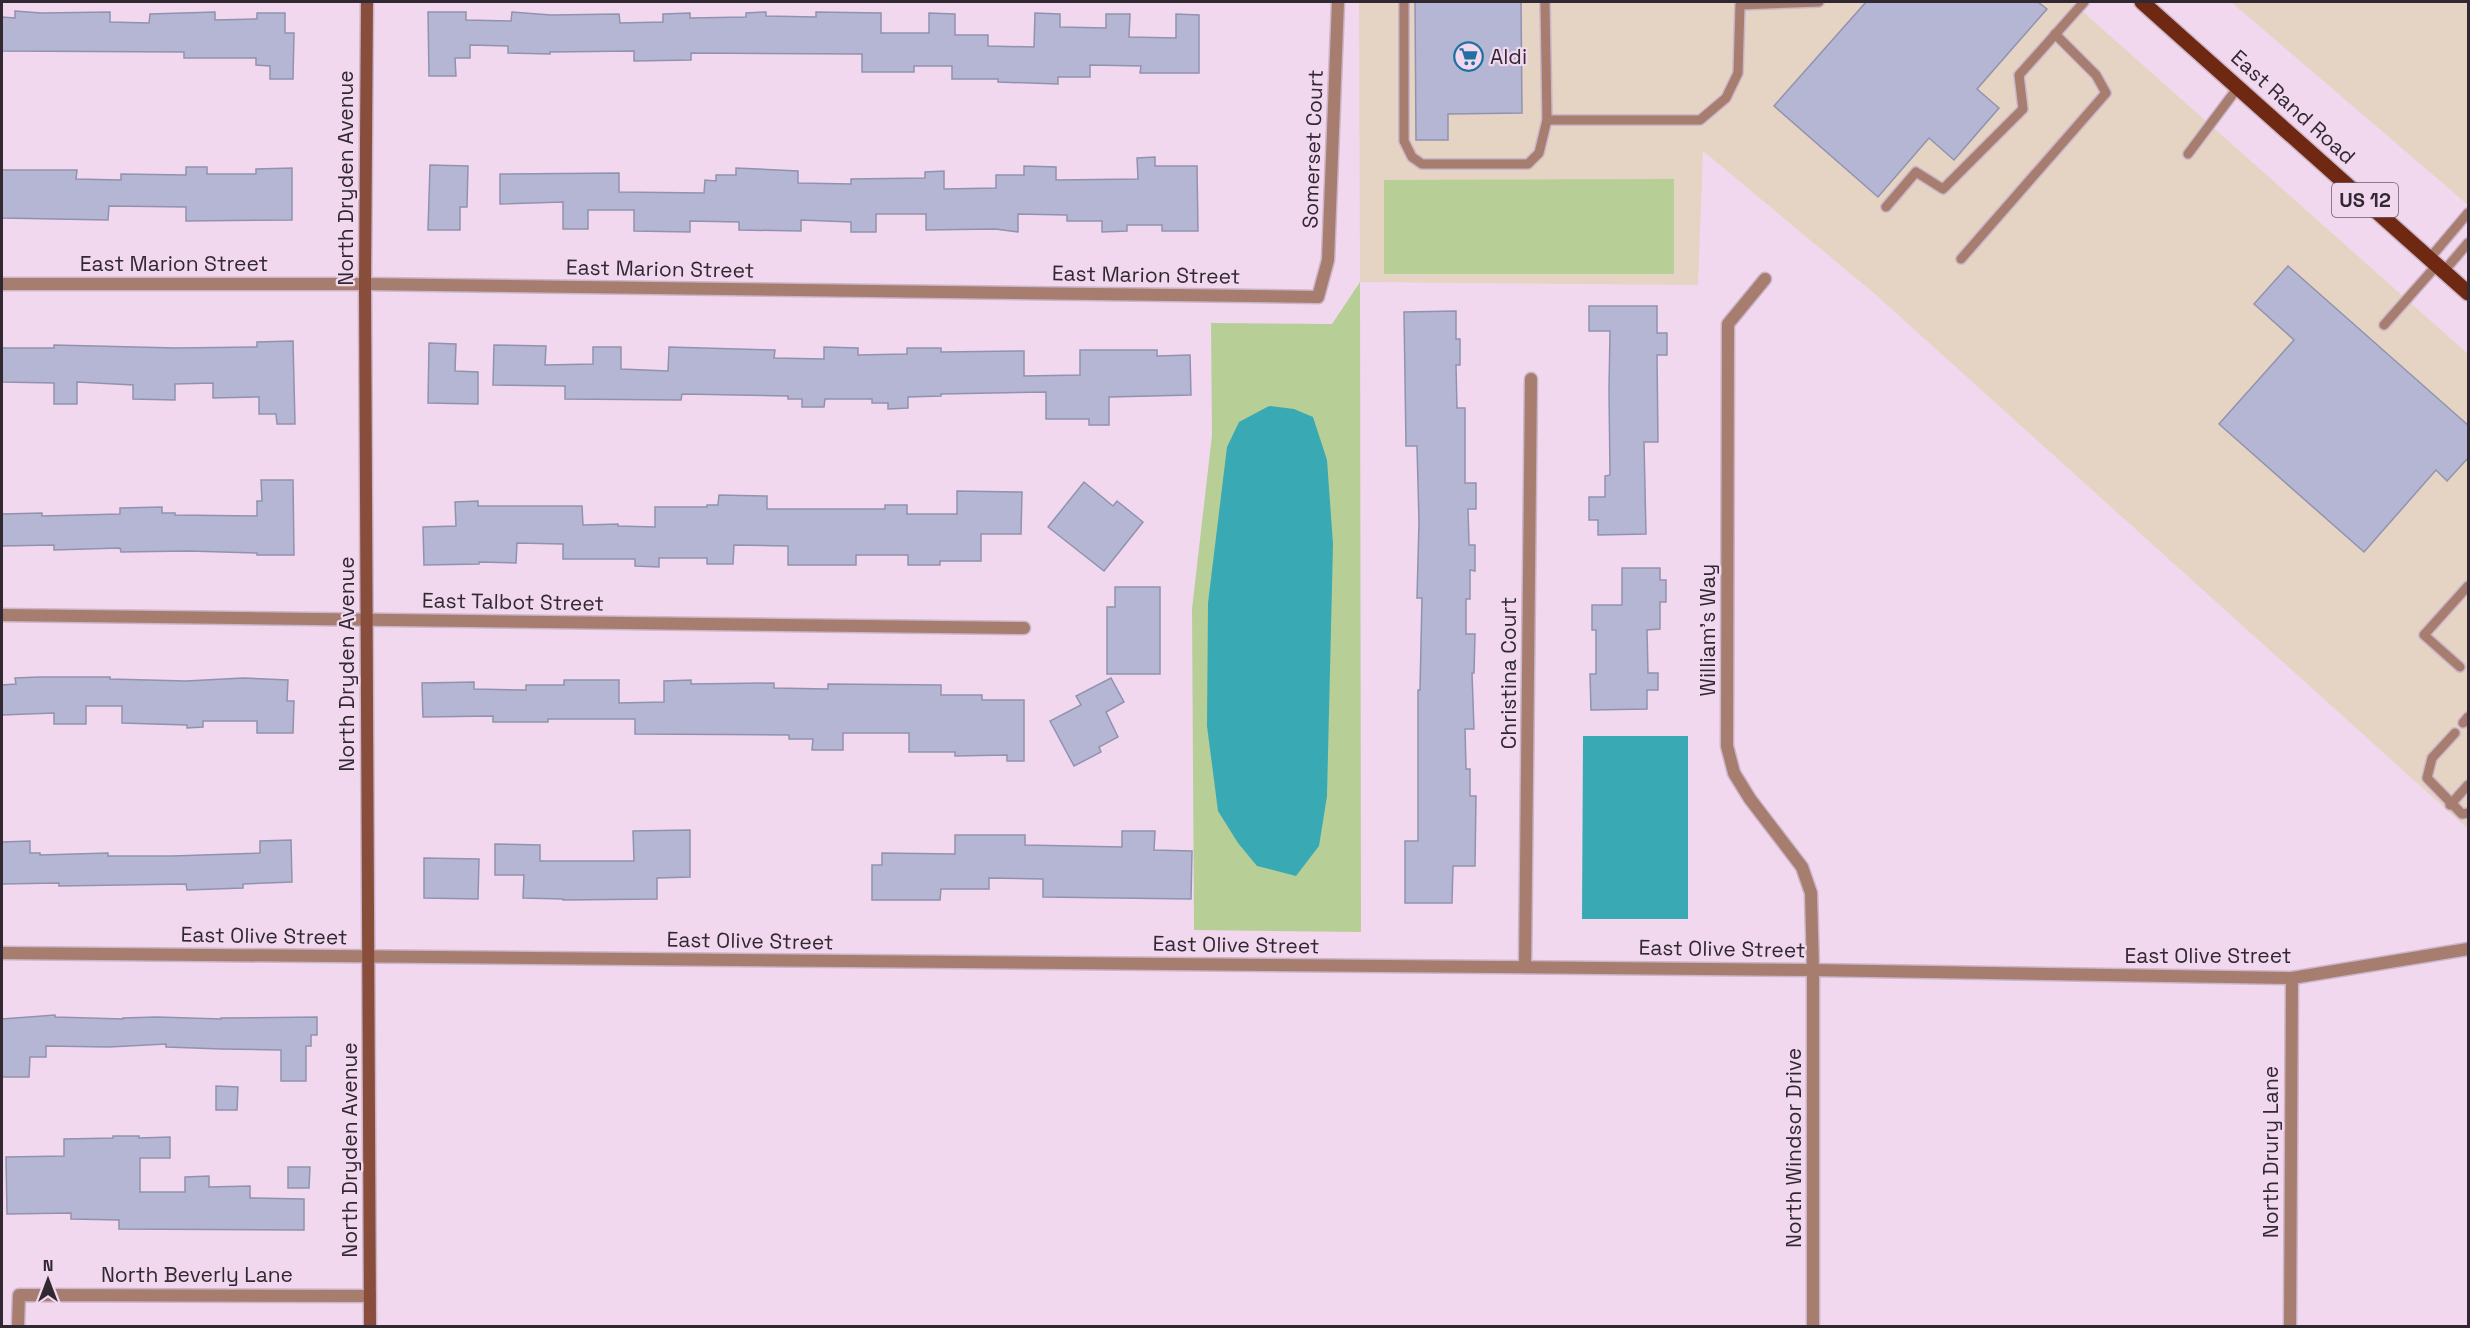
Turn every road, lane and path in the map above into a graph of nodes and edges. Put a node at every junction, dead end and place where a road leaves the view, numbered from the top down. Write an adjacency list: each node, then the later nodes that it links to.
1 (367, 2): 20 (street, North Dryden Avenue)
2 (1338, 2): 22 (street, Somerset Court)
3 (1404, 2): 11 (lane)
4 (1545, 2): 11 (lane)
5 (1820, 2): 11 (lane)
6 (2084, 2): 9 (lane)
7 (2142, 2): 8 (main road, East Rand Road / US 12)
8 (2157, 8): 10 (main road, East Rand Road / US 12)
9 (2055, 34): 13 (lane); 16 (lane)
10 (2238, 86): 12 (lane); 17 (main road, East Rand Road / US 12)
11 (1547, 120)
12 (2188, 154)
13 (1886, 207)
14 (2469, 213): 17 (lane)
15 (2469, 243): 17 (lane)
16 (1961, 259)
17 (2437, 264): 21 (main road, East Rand Road / US 12); 23 (lane)
18 (1765, 279): 38 (street, William's Way)
19 (2, 284): 20 (street, East Marion Street)
20 (365, 284): 22 (street, East Marion Street); 27 (street, North Dryden Avenue)
21 (2469, 293)
22 (1318, 297)
23 (2384, 325)
24 (1531, 379): 37 (street, Christina Court)
25 (2469, 586): 29 (lane)
26 (2, 615): 27 (street, East Talbot Street)
27 (367, 619): 28 (street, East Talbot Street); 36 (street, North Dryden Avenue)
28 (1024, 628)
29 (2460, 667)
30 (2455, 733): 32 (lane)
31 (2469, 785): 32 (lane)
32 (2450, 805): 33 (lane)
33 (2469, 813)
34 (2469, 949): 39 (street, East Olive Street)
35 (2, 953): 36 (street, East Olive Street)
36 (368, 956): 37 (street, East Olive Street); 40 (street, North Dryden Avenue)
37 (1525, 967): 38 (street, East Olive Street)
38 (1813, 970): 39 (street, East Olive Street); 43 (street, North Windsor Drive)
39 (2292, 978): 44 (street, North Drury Lane)
40 (370, 1296): 41 (street, North Beverly Lane); 42 (street, North Dryden Avenue)
41 (18, 1326)
42 (370, 1326)
43 (1813, 1326)
44 (2290, 1326)

